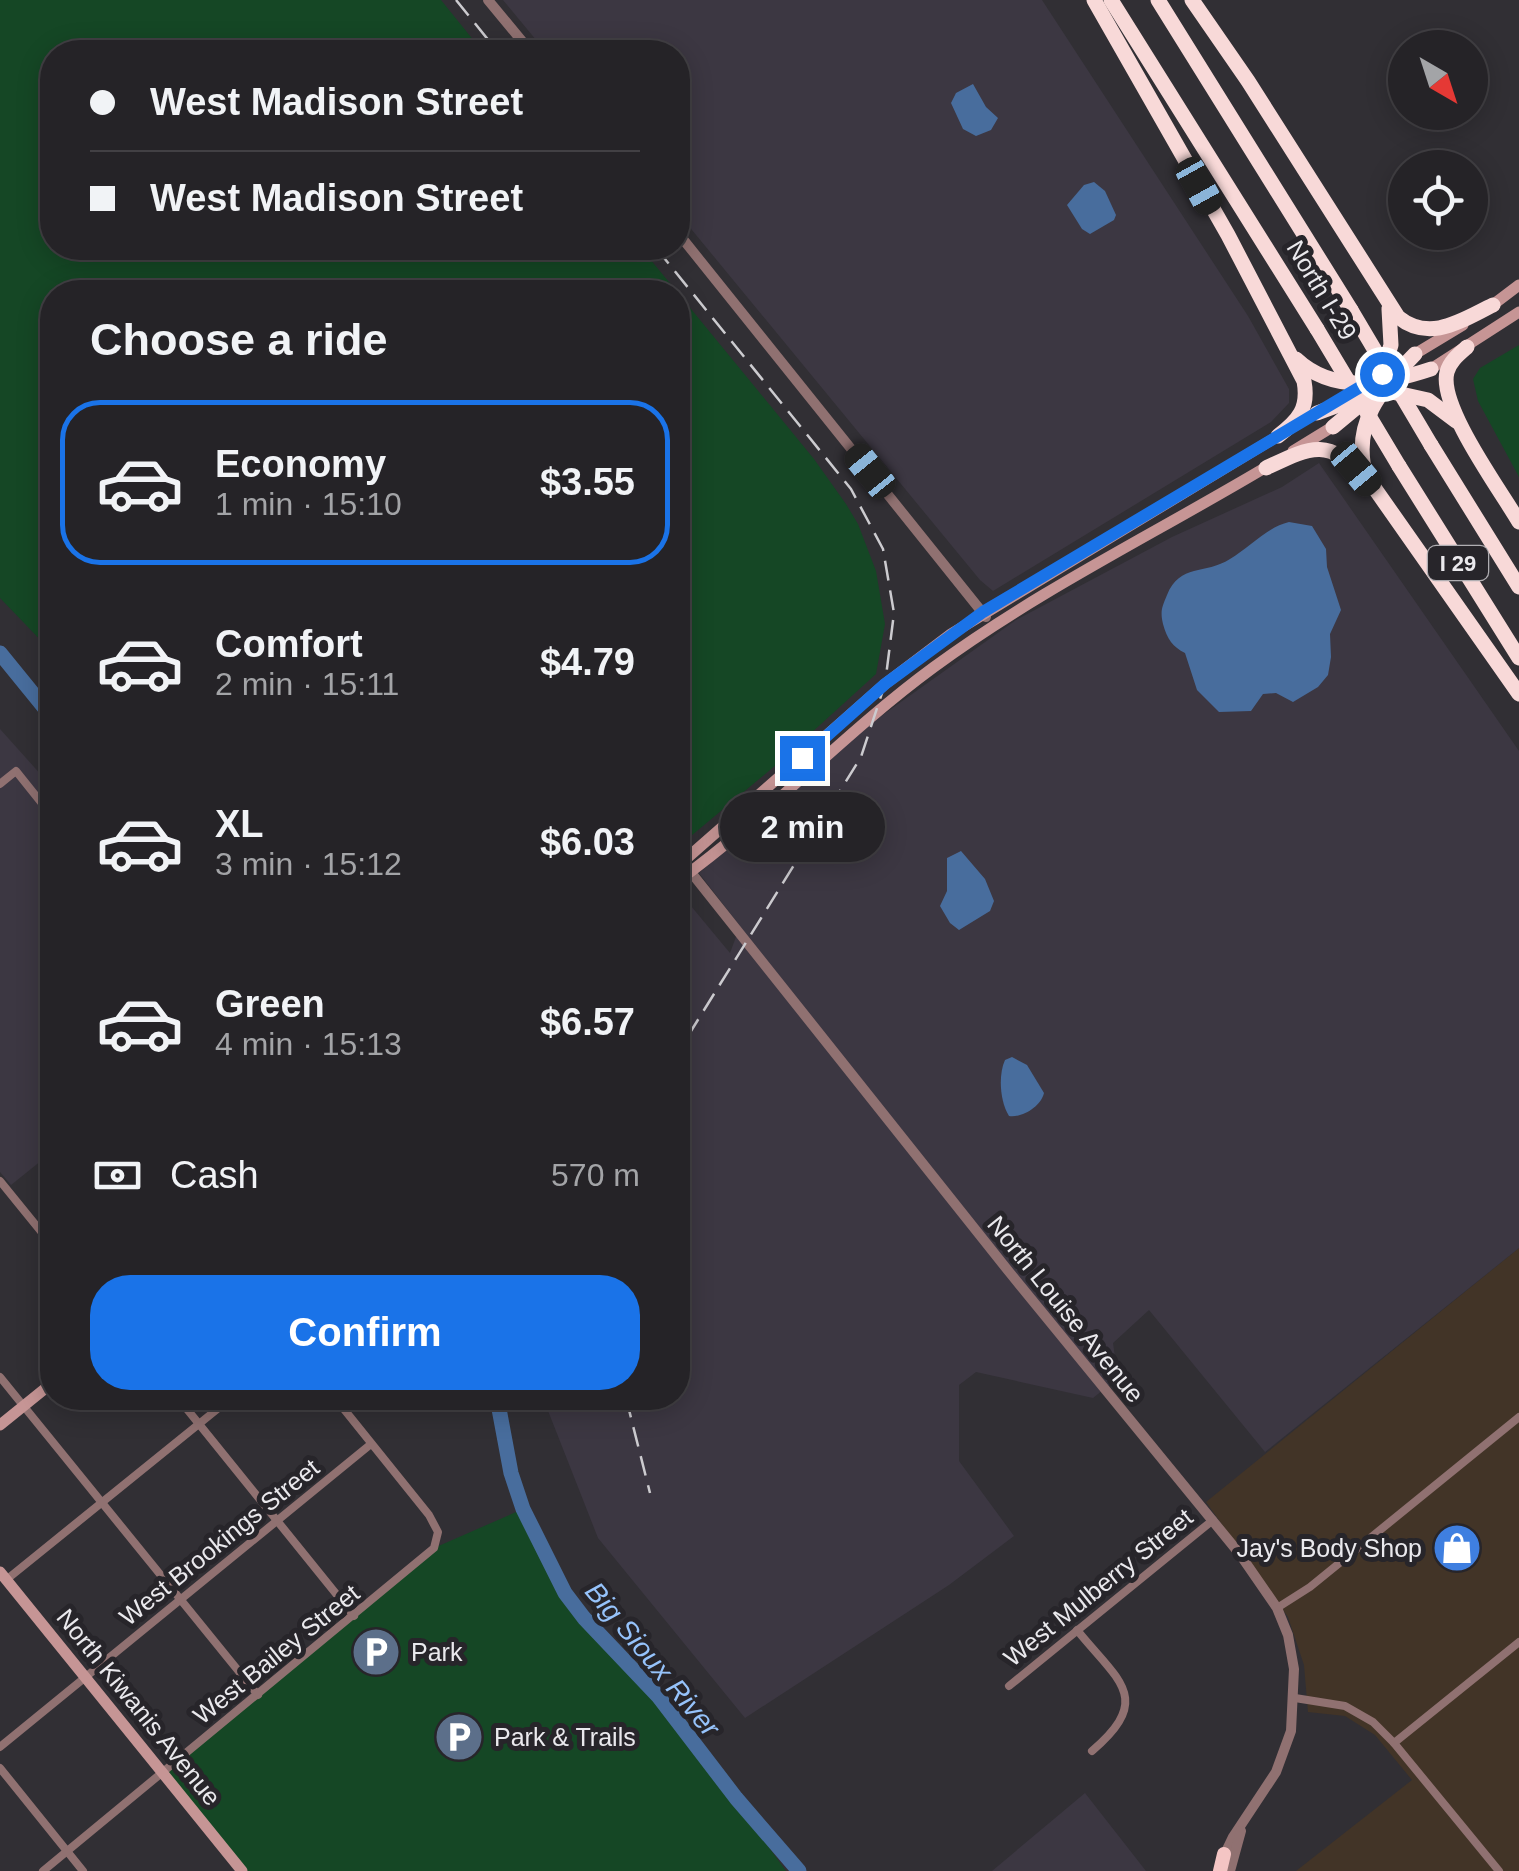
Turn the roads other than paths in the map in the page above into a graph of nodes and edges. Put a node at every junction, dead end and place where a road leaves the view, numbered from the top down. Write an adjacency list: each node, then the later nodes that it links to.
1 (488, 0): 6 (street)
2 (1094, 0): 13 (highway)
3 (1111, 0): 27 (highway, North I-29 / I 29, bridge)
4 (1158, 0): 24 (highway, North I-29 / I 29, bridge)
5 (1192, 0): 9 (highway)
6 (520, 40)
7 (690, 248): 25 (street)
8 (1519, 286): 10 (main road)
9 (1386, 300): 10 (highway); 16 (highway)
10 (1493, 305): 14 (main road)
11 (1519, 312): 12 (main road)
12 (1467, 347): 15 (main road); 19 (highway)
13 (1288, 348): 16 (highway); 20 (highway)
14 (1415, 354): 16 (highway)
15 (1431, 368): 16 (highway)
16 (1379, 388): 17 (highway); 18 (highway); 19 (highway); 22 (highway)
17 (1317, 413): 20 (main road)
18 (1333, 427): 21 (main road)
19 (1466, 431): 23 (highway)
20 (1278, 436): 25 (main road)
21 (1266, 468): 22 (highway); 26 (main road)
22 (1385, 505): 28 (highway)
23 (1519, 522)
24 (1519, 588)
25 (983, 612): 26 (street); 31 (main road)
26 (992, 627): 32 (main road)
27 (1519, 658)
28 (1519, 694)
29 (0, 784): 30 (street)
30 (40, 801)
31 (690, 860)
32 (690, 861)
33 (690, 875): 48 (street, North Louise Avenue)
34 (0, 1180): 35 (street)
35 (40, 1230)
36 (0, 1377): 38 (street)
37 (40, 1393): 38 (main road)
38 (24, 1406): 44 (main road); 46 (street)
39 (188, 1410): 43 (street)
40 (216, 1410): 43 (street)
41 (345, 1410): 45 (street)
42 (1519, 1417): 51 (street)
43 (199, 1423): 46 (street); 47 (street)
44 (0, 1426)
45 (372, 1444): 47 (street, West Brookings Street); 52 (street, West Bailey Street)
46 (102, 1502): 49 (street); 50 (street)
47 (276, 1520): 50 (street, West Brookings Street); 52 (street)
48 (1212, 1520): 51 (street, North Louise Avenue); 53 (street, West Mulberry Street)
49 (3, 1576): 55 (main road, North Kiwanis Avenue)
50 (180, 1600): 55 (street, West Brookings Street); 57 (street)
51 (1277, 1608): 58 (street, North Louise Avenue)
52 (354, 1616): 57 (street, West Bailey Street)
53 (1078, 1630): 56 (street, West Mulberry Street); 61 (street)
54 (1519, 1642): 59 (street)
55 (85, 1677): 60 (street, West Brookings Street); 63 (main road, North Kiwanis Avenue)
56 (1008, 1686)
57 (258, 1695): 63 (street, West Bailey Street)
58 (1295, 1698): 59 (street); 64 (street, North Louise Avenue)
59 (1394, 1743): 72 (street)
60 (0, 1748)
61 (1092, 1751)
62 (0, 1768): 65 (street)
63 (162, 1772): 65 (street, West Bailey Street); 67 (main road, North Kiwanis Avenue)
64 (1247, 1816): 66 (street, North Louise Avenue); 71 (street, North Louise Avenue)
65 (67, 1851): 68 (street, West Bailey Street); 69 (street)
66 (1224, 1854): 70 (highway)
67 (239, 1870)
68 (43, 1871)
69 (84, 1871)
70 (1219, 1871)
71 (1230, 1871)
72 (1498, 1871)

